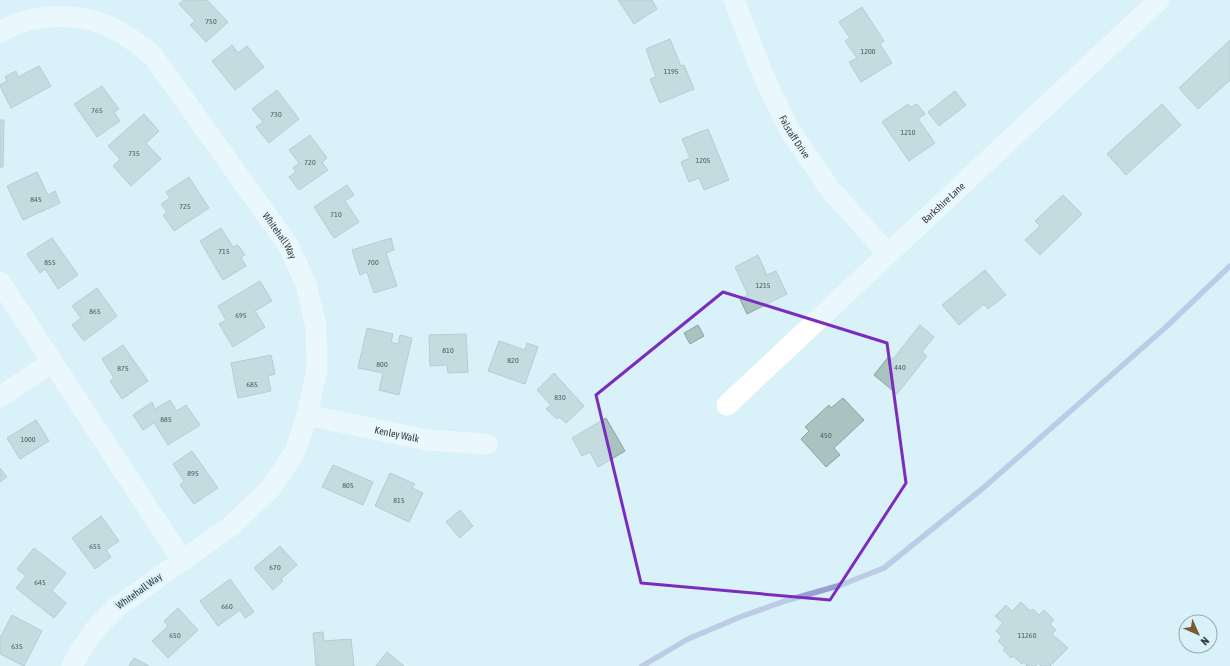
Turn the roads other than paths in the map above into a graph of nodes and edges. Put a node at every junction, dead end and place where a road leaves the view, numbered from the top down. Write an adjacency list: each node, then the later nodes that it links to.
1 (734, 0): 5 (street, Falstaff Drive)
2 (1159, 0): 5 (street, Barkshire Lane)
3 (77, 9): 4 (street, Whitehall Way); 10 (street, Whitehall Way)
4 (0, 32)
5 (888, 254): 9 (street, Barkshire Lane)
6 (0, 282): 7 (street)
7 (52, 362): 8 (street); 12 (street)
8 (0, 397)
9 (727, 405)
10 (308, 415): 11 (street, Kenley Walk); 12 (street, Whitehall Way)
11 (487, 444)
12 (182, 560): 13 (street, Whitehall Way)
13 (72, 666)

